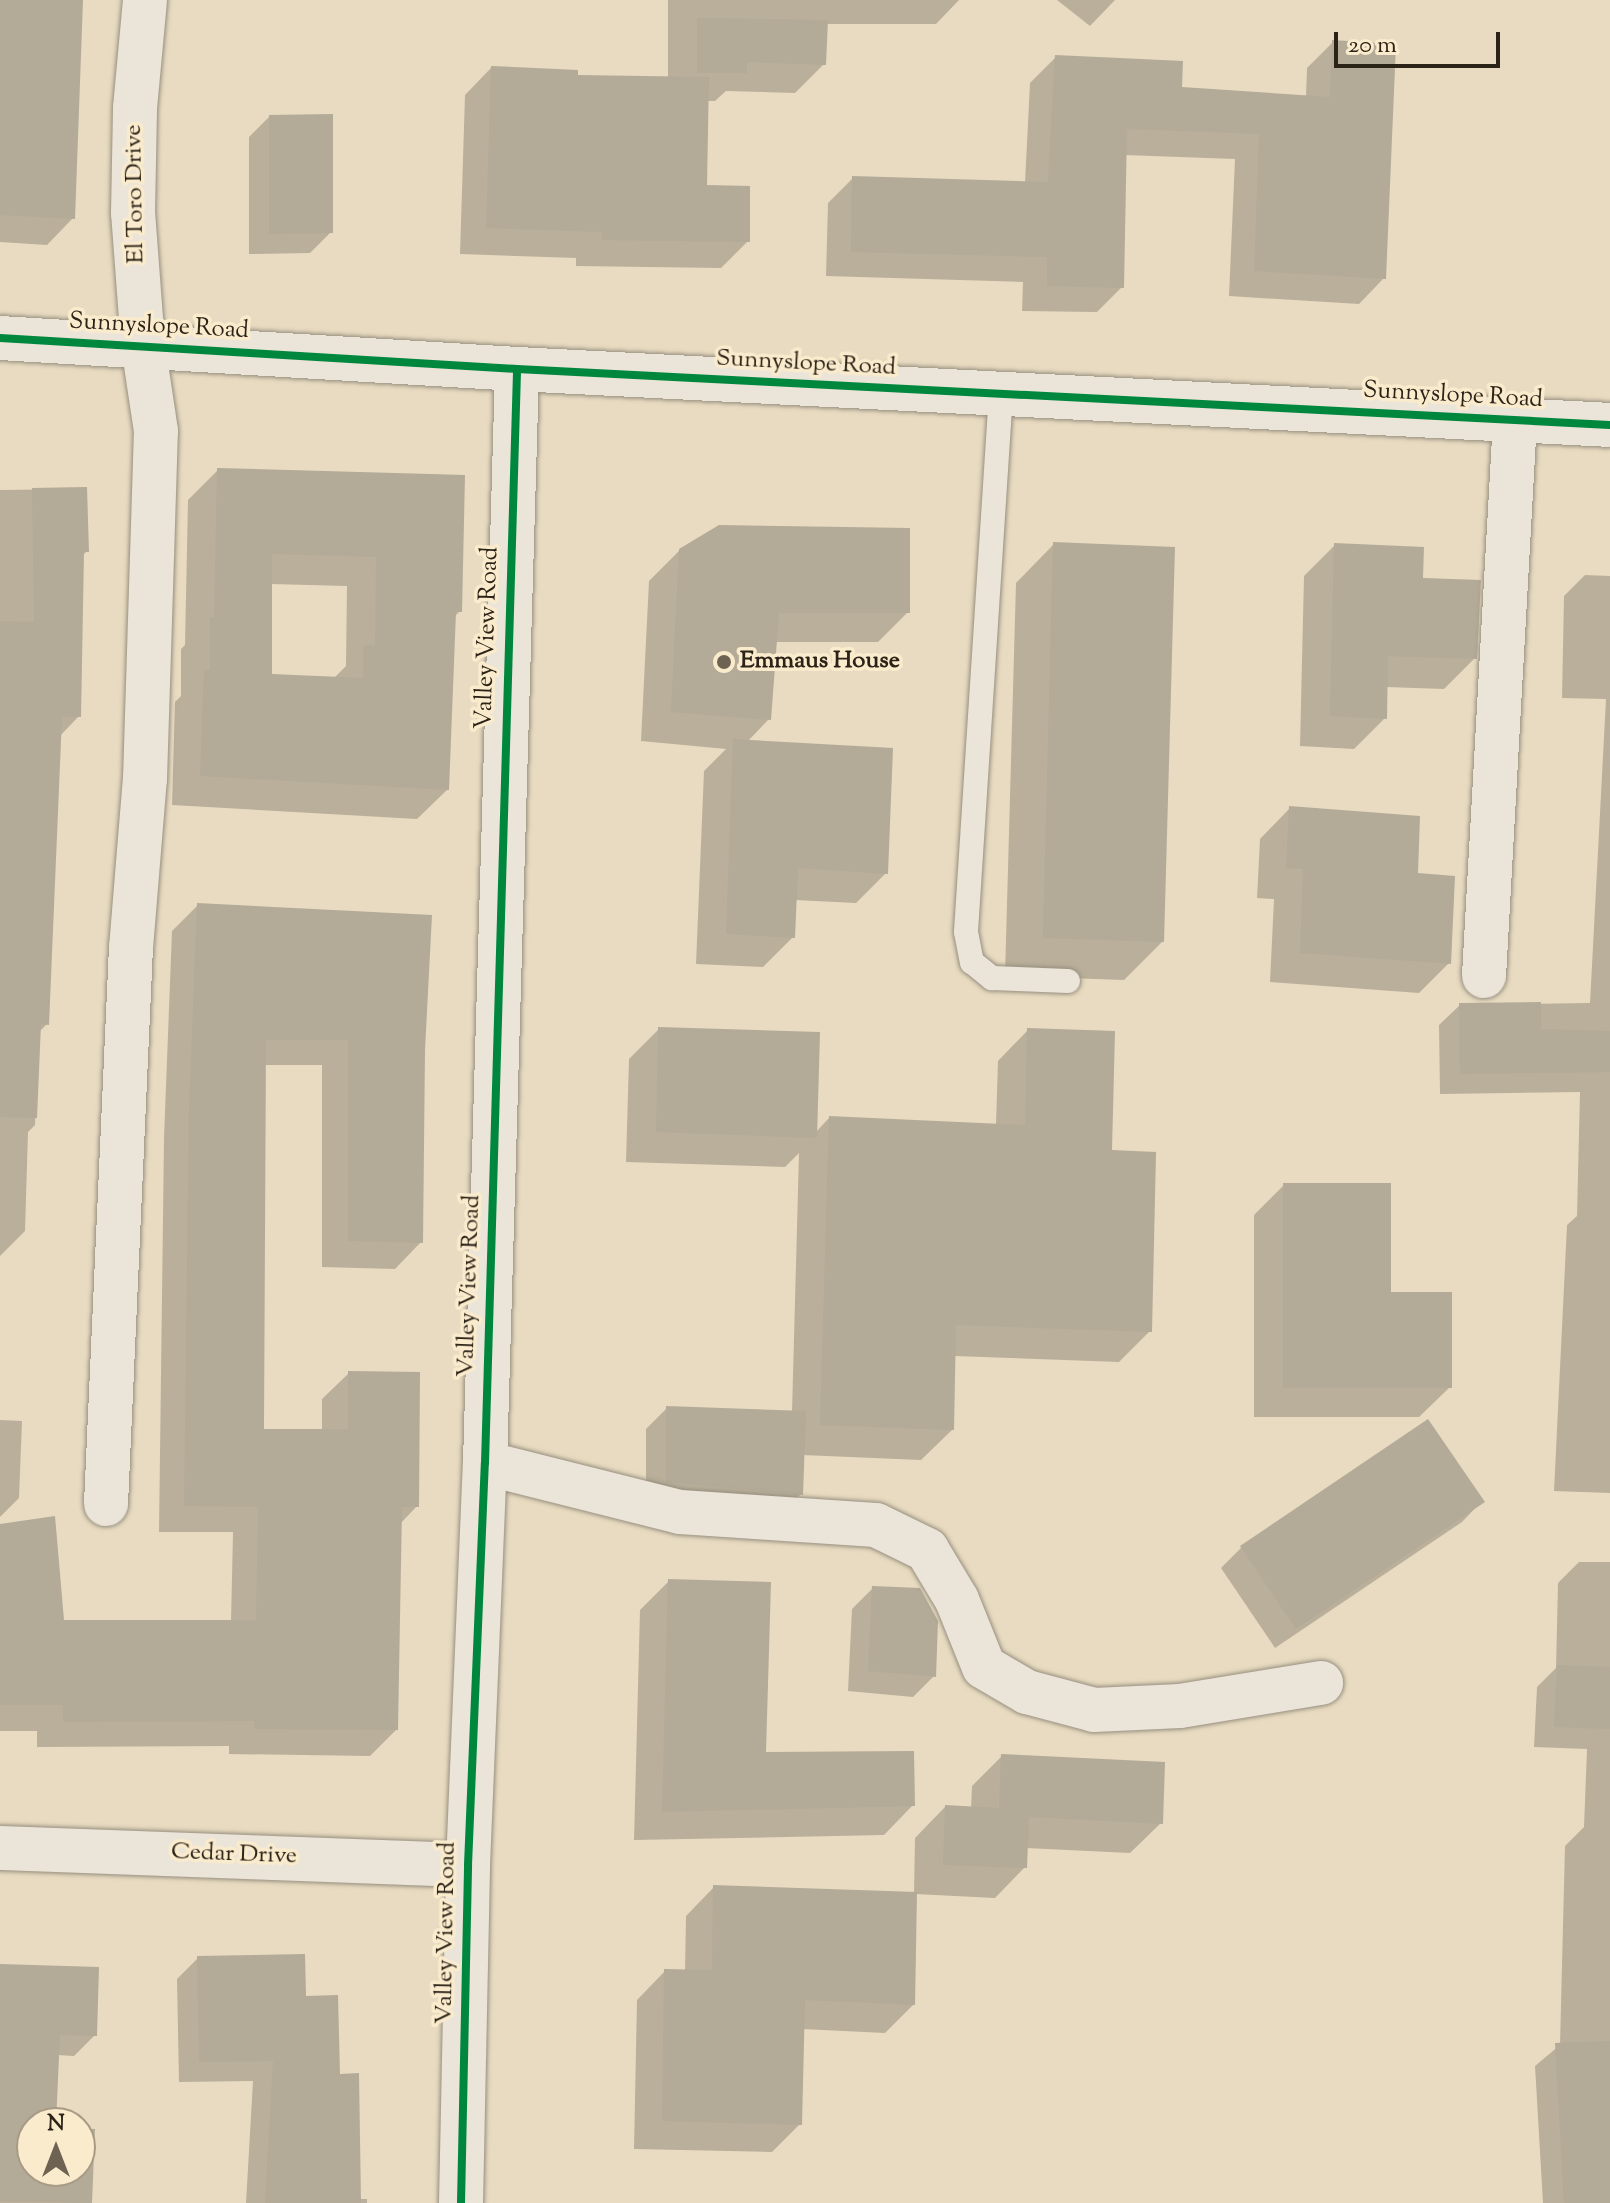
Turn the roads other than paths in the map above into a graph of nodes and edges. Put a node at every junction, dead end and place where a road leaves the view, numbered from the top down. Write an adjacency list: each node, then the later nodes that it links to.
1 (145, 0): 3 (street, El Toro Drive)
2 (0, 338): 3 (street, Sunnyslope Road)
3 (143, 345): 4 (street, Sunnyslope Road); 11 (street, El Toro Drive)
4 (517, 369): 5 (street, Sunnyslope Road); 10 (street, Valley View Road)
5 (1001, 393): 6 (street, Sunnyslope Road); 9 (lane)
6 (1515, 419): 7 (street, Sunnyslope Road); 8 (street)
7 (1610, 425)
8 (1484, 976)
9 (1068, 981)
10 (485, 1463): 12 (street); 14 (street, Valley View Road)
11 (106, 1504)
12 (1321, 1683)
13 (0, 1848): 14 (street, Cedar Drive)
14 (468, 1865): 15 (street, Valley View Road)
15 (461, 2203)

